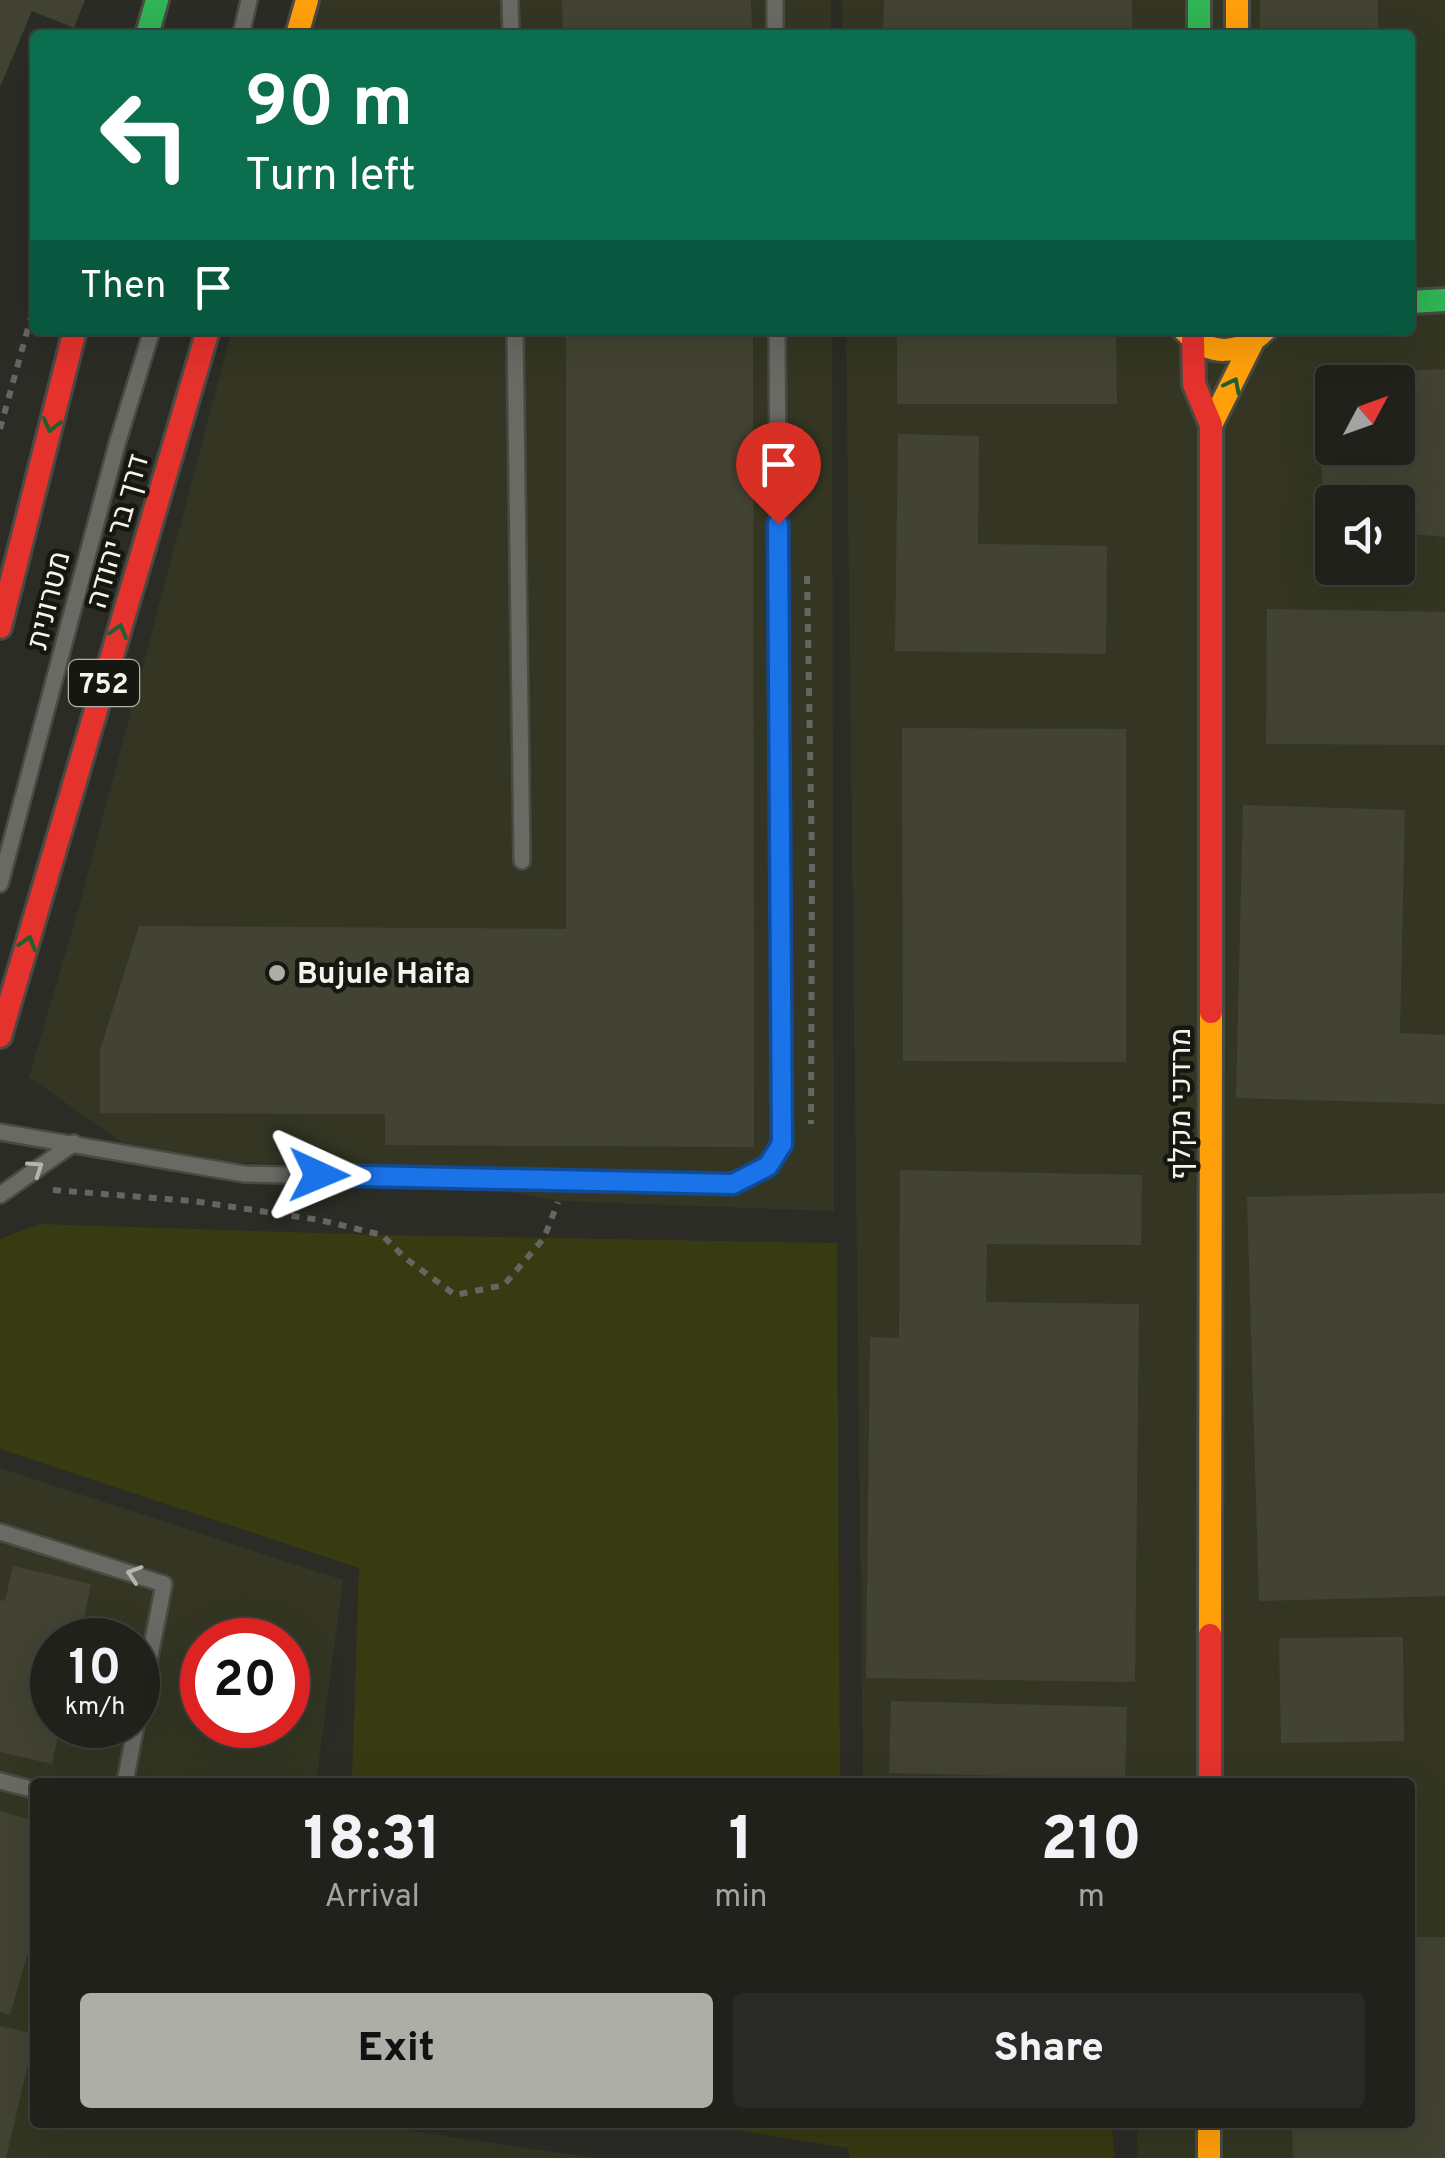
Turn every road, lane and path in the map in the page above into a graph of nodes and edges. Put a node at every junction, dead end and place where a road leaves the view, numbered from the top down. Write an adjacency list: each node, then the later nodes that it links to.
1 (156, 0): 8 (street)
2 (249, 0): 9 (lane)
3 (510, 0): 12 (lane)
4 (775, 0): 13 (lane)
5 (1198, 0): 14 (street)
6 (1237, 0): 15 (street)
7 (306, 4): 10 (street); 11 (lane)
8 (148, 30)
9 (242, 30)
10 (298, 30)
11 (309, 30)
12 (510, 30)
13 (775, 30)
14 (1199, 30)
15 (1238, 30)
16 (1445, 300): 17 (street)
17 (1415, 302)
18 (30, 321): 28 (path)
19 (74, 335): 30 (street, one-way to 30)
20 (150, 335): 32 (lane, מטרונית)
21 (208, 335): 33 (street, דרך בר יהודה / 752, one-way to 21)
22 (516, 335): 31 (lane)
23 (777, 335): 36 (lane)
24 (1188, 335): 25 (street); 27 (street, מרדכי מקלף)
25 (1261, 335)
26 (1262, 335): 27 (street, one-way to 26)
27 (1211, 425): 44 (street, מרדכי מקלף)
28 (0, 430)
29 (807, 566): 34 (path)
30 (0, 626)
31 (522, 860)
32 (0, 884)
33 (0, 1036)
34 (810, 1126)
35 (0, 1132): 36 (lane)
36 (74, 1143): 38 (lane, one-way to 36)
37 (46, 1193): 39 (path)
38 (0, 1195)
39 (577, 1202)
40 (0, 1532): 41 (lane, one-way to 40)
41 (157, 1618)
42 (132, 1748): 43 (lane)
43 (126, 1778)
44 (1210, 1778)
45 (0, 1780): 46 (lane)
46 (30, 1789)
47 (1210, 2128): 48 (street)
48 (1209, 2158)

